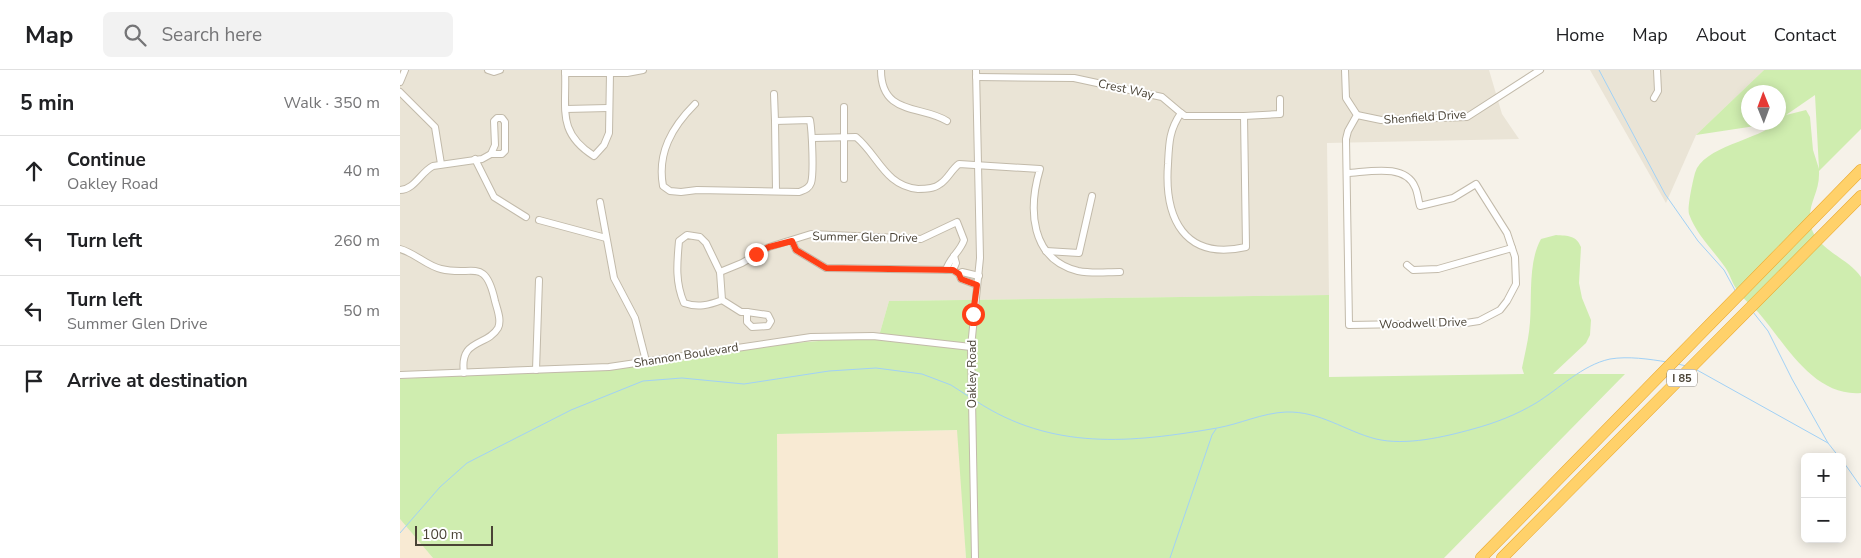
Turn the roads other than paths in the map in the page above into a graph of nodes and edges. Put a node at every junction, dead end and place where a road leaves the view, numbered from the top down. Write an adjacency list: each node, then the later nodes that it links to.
1 (405, 70): 12 (street)
2 (488, 70): 3 (street)
3 (500, 70)
4 (643, 70): 10 (street)
5 (881, 70): 25 (street)
6 (1345, 70): 22 (street)
7 (1540, 70): 22 (street, Shenfield Drive)
8 (1657, 70): 15 (street)
9 (565, 71): 10 (street); 18 (street)
10 (610, 73): 19 (street)
11 (976, 74): 21 (street, Crest Way); 31 (street, Oakley Road)
12 (400, 82)
13 (400, 92): 30 (street)
14 (774, 94): 24 (street)
15 (1654, 98)
16 (1280, 99): 23 (street)
17 (695, 104): 37 (street)
18 (566, 108): 19 (street); 19 (street)
19 (608, 108)
20 (844, 108): 26 (street)
21 (1181, 113): 23 (street); 23 (street)
22 (1357, 115): 34 (street, Woodwell Drive)
23 (1244, 116)
24 (775, 121): 27 (street); 37 (street)
25 (947, 121)
26 (844, 137): 27 (street); 31 (street); 35 (street)
27 (812, 138): 37 (street)
28 (491, 154): 28 (street); 29 (street)
29 (475, 159): 30 (street); 42 (street)
30 (441, 164): 36 (street)
31 (977, 164): 48 (street); 54 (street, Oakley Road)
32 (1861, 164): 41 (highway)
33 (1861, 170): 41 (highway, I 85)
34 (1347, 173): 46 (street, Woodwell Drive); 46 (street, Woodwell Drive)
35 (844, 179)
36 (400, 190)
37 (776, 191)
38 (1092, 196): 48 (street)
39 (1861, 196): 66 (highway, I 85)
40 (600, 202): 44 (street)
41 (1821, 211): 65 (highway, I 85)
42 (526, 217)
43 (539, 220): 44 (street)
44 (606, 238): 60 (street)
45 (792, 241): 50 (street); 50 (street, Summer Glen Drive); 51 (street, Summer Glen Drive)
46 (1512, 248): 49 (street)
47 (400, 249): 62 (street)
48 (1046, 251): 52 (street)
49 (1407, 265)
50 (949, 270): 53 (street)
51 (720, 272): 57 (street); 57 (street)
52 (1120, 272)
53 (959, 274): 54 (street); 56 (street)
54 (979, 276): 56 (street, Oakley Road)
55 (539, 280): 61 (street)
56 (977, 285): 59 (street, Oakley Road)
57 (722, 300): 58 (street)
58 (747, 312)
59 (971, 346): 60 (street, Shannon Boulevard); 64 (street, Oakley Road)
60 (646, 361): 61 (street, Shannon Boulevard)
61 (536, 370): 62 (street, Shannon Boulevard)
62 (464, 373): 63 (street, Shannon Boulevard)
63 (400, 375)
64 (976, 558)
65 (1481, 558)
66 (1502, 558)

